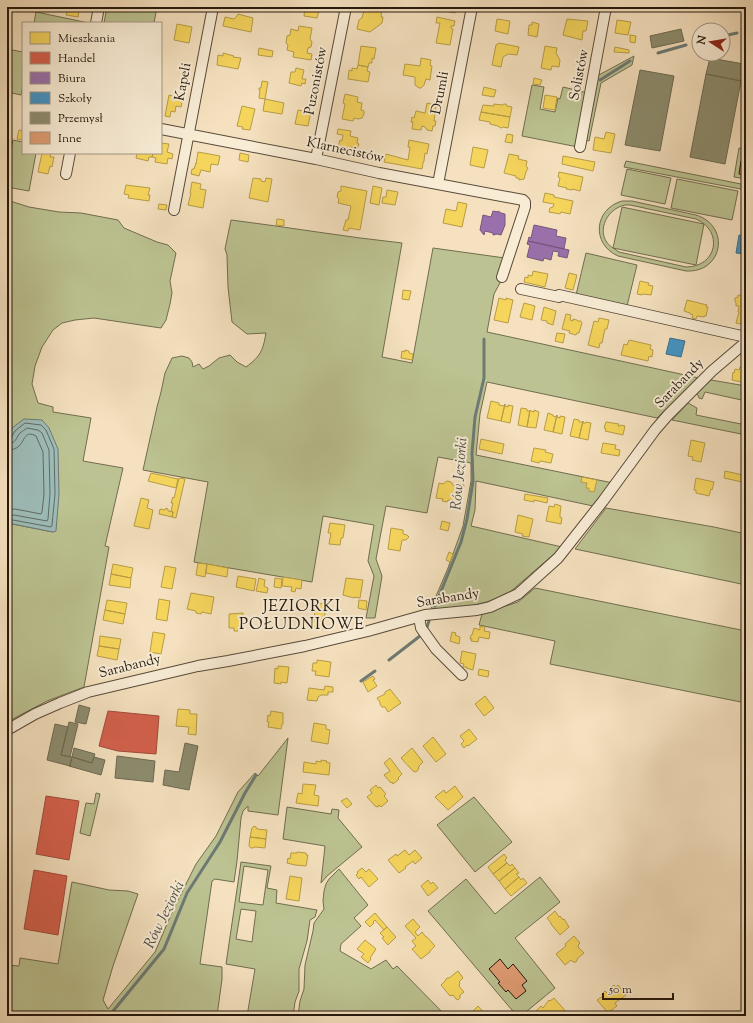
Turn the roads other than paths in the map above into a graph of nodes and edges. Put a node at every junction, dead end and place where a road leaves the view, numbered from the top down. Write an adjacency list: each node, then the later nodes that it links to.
1 (99, 7): 6 (street)
2 (213, 7): 8 (street, Kapeli)
3 (346, 7): 11 (street, Puzonistów)
4 (472, 7): 13 (street, Drumli)
5 (606, 7): 9 (street, Solistów)
6 (96, 22)
7 (162, 129): 8 (street, Klarnecistów)
8 (188, 134): 11 (street, Klarnecistów); 14 (street, Kapeli)
9 (580, 147)
10 (70, 154): 12 (street)
11 (316, 159): 13 (street, Klarnecistów)
12 (66, 174)
13 (438, 184): 15 (street, Klarnecistów)
14 (174, 210)
15 (502, 277)
16 (521, 289): 17 (street)
17 (746, 337)
18 (746, 342): 19 (street, Sarabandy)
19 (419, 617): 20 (street); 21 (street, Sarabandy)
20 (462, 675)
21 (7, 730)

